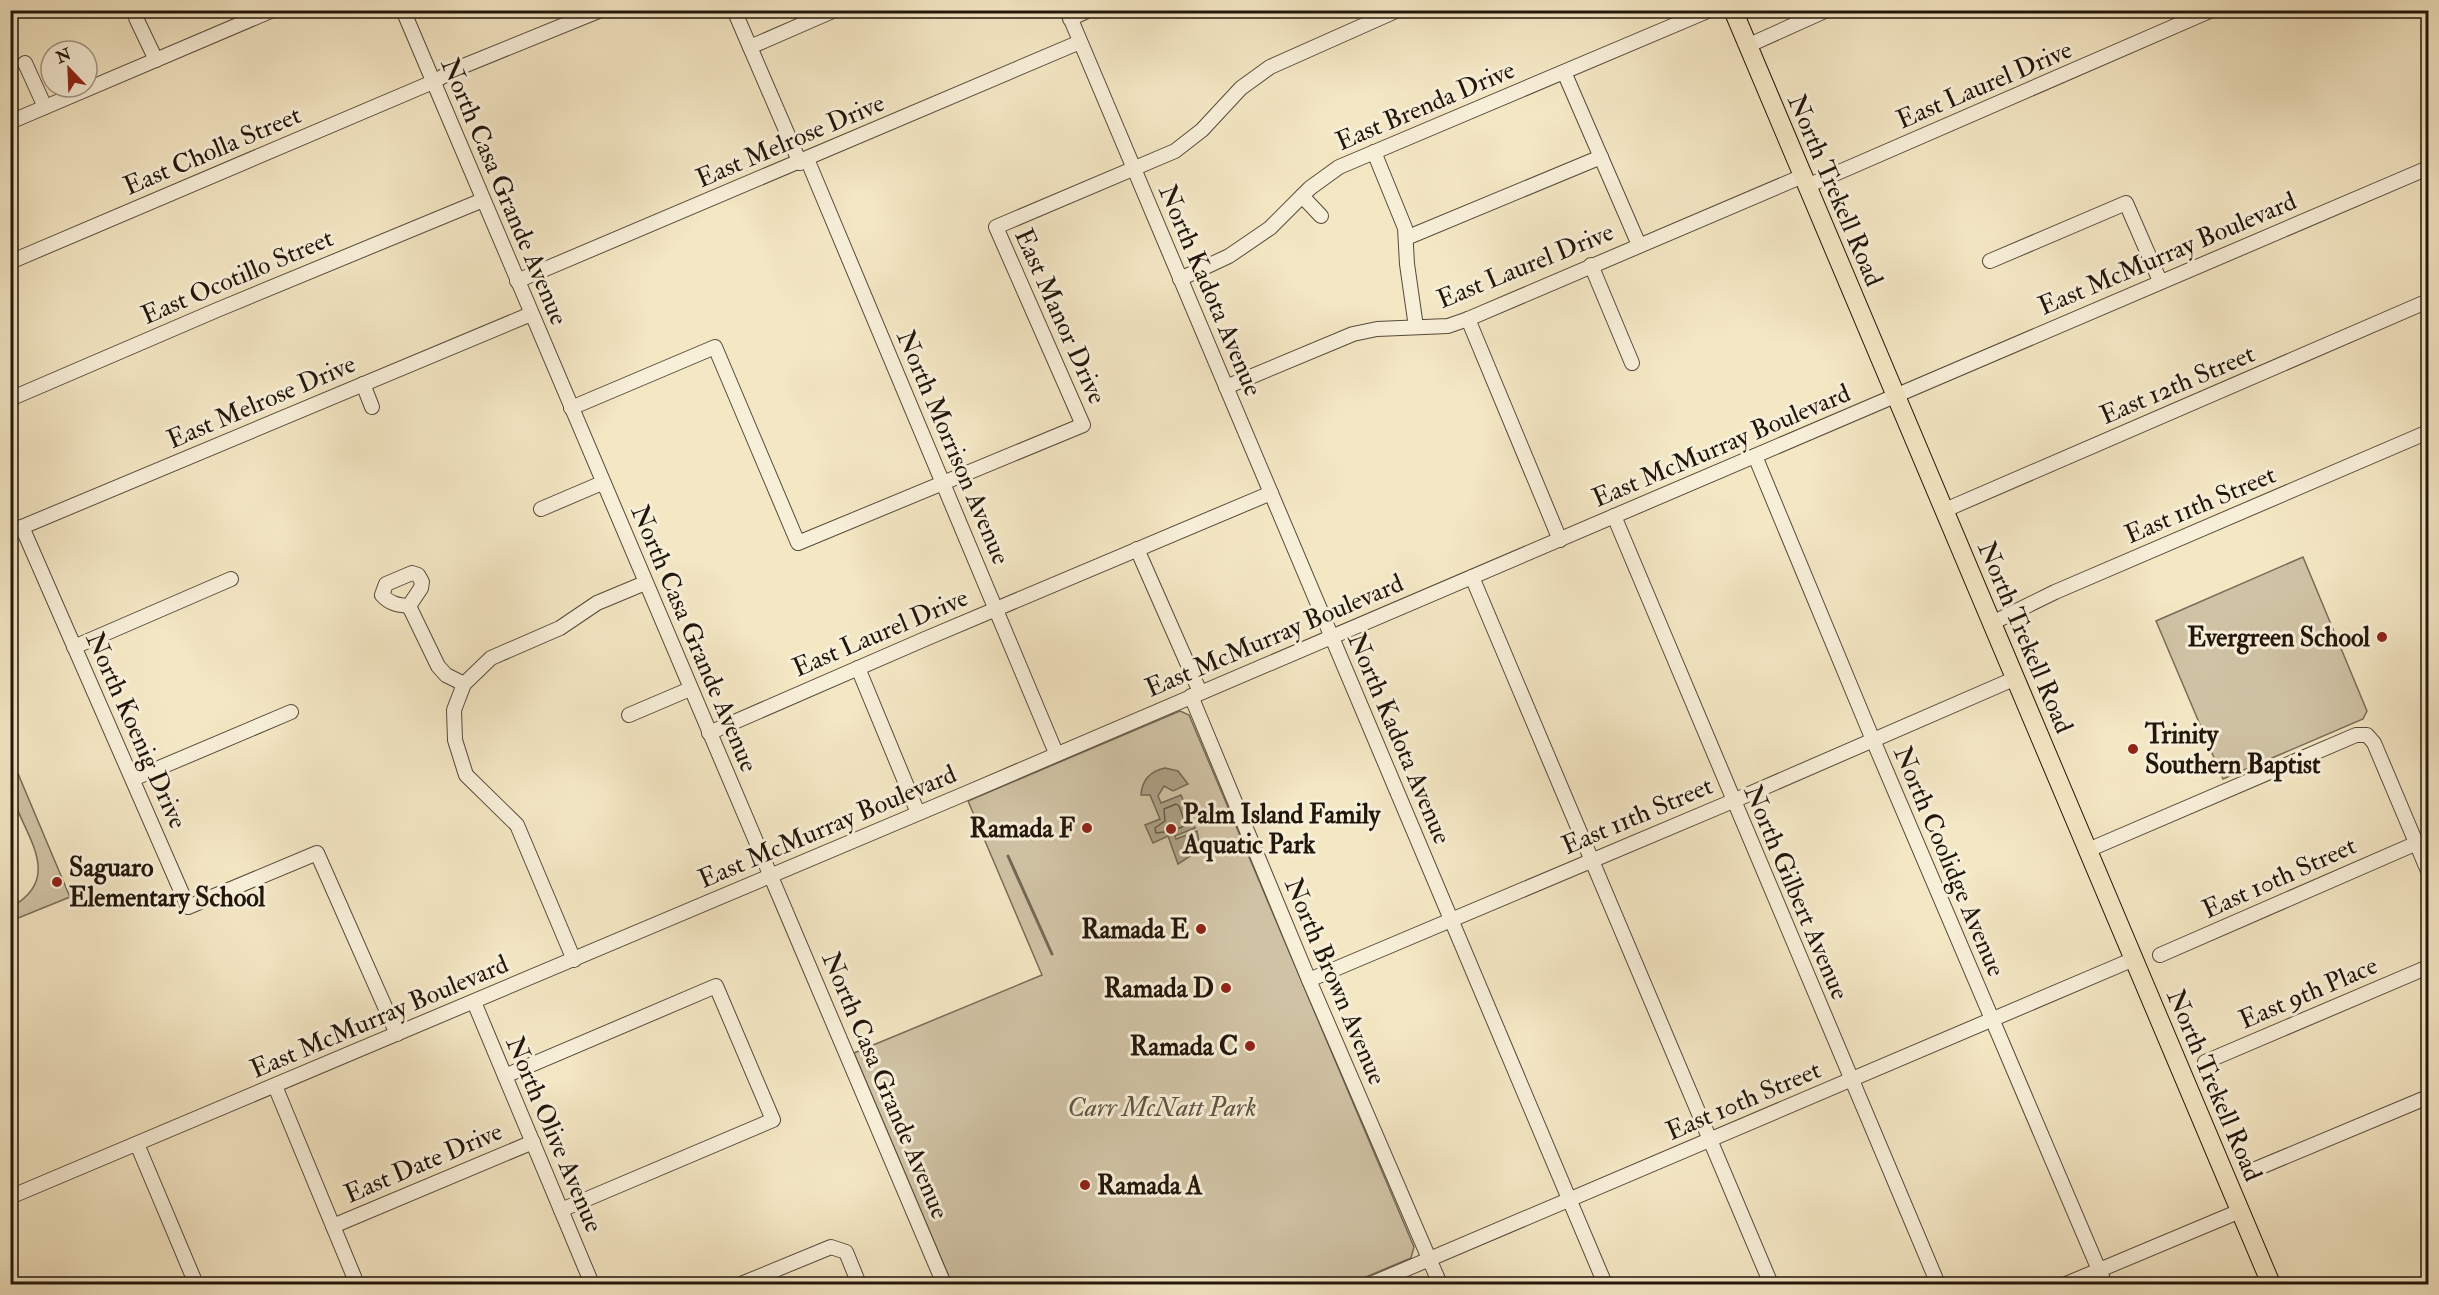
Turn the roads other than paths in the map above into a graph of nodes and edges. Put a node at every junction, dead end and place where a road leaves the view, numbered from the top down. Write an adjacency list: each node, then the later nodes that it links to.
1 (403, 10): 20 (street, North Casa Grande Avenue)
2 (601, 10): 20 (street, East Cholla Street)
3 (735, 10): 16 (street, North Morrison Avenue)
4 (835, 10): 16 (street)
5 (1089, 10): 12 (street)
6 (1398, 10): 27 (street, East Manor Drive)
7 (1710, 10): 19 (street, East Brenda Drive)
8 (1732, 10): 15 (main road, North Trekell Road)
9 (1827, 10): 15 (street)
10 (2212, 10): 28 (street, East Laurel Drive)
11 (267, 12): 17 (street)
12 (1068, 15): 14 (street, North Kadota Avenue)
13 (136, 18): 17 (street)
14 (1080, 42): 25 (street, East Melrose Drive); 27 (street, North Kadota Avenue)
15 (1748, 46): 28 (main road, North Trekell Road)
16 (750, 47): 25 (street, North Morrison Avenue)
17 (156, 60): 21 (street)
18 (25, 63): 21 (street)
19 (1564, 72): 23 (street, East Brenda Drive); 24 (street)
20 (433, 82): 30 (street, North Casa Grande Avenue); 35 (street, East Cholla Street)
21 (45, 107): 22 (street)
22 (10, 122)
23 (1374, 152): 29 (street, East Brenda Drive); 32 (street)
24 (1601, 157): 32 (street); 33 (street)
25 (803, 161): 38 (street, East Melrose Drive); 54 (street, North Morrison Avenue)
26 (2428, 168): 39 (street, East McMurray Boulevard)
27 (1134, 170): 37 (street, North Kadota Avenue); 54 (street, East Manor Drive)
28 (1805, 181): 33 (street, East Laurel Drive); 47 (main road, North Trekell Road)
29 (1302, 196): 31 (street); 37 (street, East Brenda Drive)
30 (483, 200): 38 (street, North Casa Grande Avenue); 48 (street, East Ocotillo Street)
31 (1321, 216)
32 (1406, 238): 43 (street)
33 (1639, 245): 36 (street, East Laurel Drive)
34 (1990, 261): 39 (street)
35 (10, 262)
36 (1591, 266): 42 (street, East Laurel Drive); 44 (street)
37 (1180, 279): 46 (street, North Kadota Avenue)
38 (517, 281): 41 (street, North Casa Grande Avenue)
39 (2160, 281): 47 (street, East McMurray Boulevard)
40 (2428, 301): 57 (street, East 12th Street)
41 (531, 314): 45 (street, East Melrose Drive); 50 (street, North Casa Grande Avenue)
42 (1468, 319): 43 (street, East Laurel Drive); 60 (street)
43 (1416, 327): 46 (street, East Laurel Drive)
44 (1632, 363)
45 (363, 384): 49 (street); 59 (street, East Melrose Drive)
46 (1226, 387): 55 (street, North Kadota Avenue)
47 (1896, 397): 52 (street, East McMurray Boulevard); 57 (main road, North Trekell Road)
48 (10, 399)
49 (372, 407)
50 (571, 408): 53 (street, North Casa Grande Avenue); 54 (street, East Manor Drive)
51 (2428, 432): 67 (street, East 11th Street)
52 (1755, 456): 58 (street, East McMurray Boulevard); 78 (street, North Coolidge Avenue)
53 (602, 483): 56 (street); 64 (street, North Casa Grande Avenue)
54 (943, 483): 66 (street, North Morrison Avenue)
55 (1271, 494): 61 (street, East Laurel Drive); 68 (street, North Kadota Avenue)
56 (541, 509)
57 (1945, 510): 67 (main road, North Trekell Road)
58 (1614, 516): 60 (street, East McMurray Boulevard); 81 (street, North Gilbert Avenue)
59 (16, 530): 69 (street, North Koenig Drive)
60 (1560, 540): 62 (street, East McMurray Boulevard)
61 (1137, 549): 66 (street, East Laurel Drive); 74 (street, North Brown Avenue)
62 (1472, 577): 68 (street, East McMurray Boulevard); 85 (street)
63 (231, 579): 69 (street)
64 (645, 583): 72 (street); 73 (street, North Casa Grande Avenue)
65 (409, 606): 72 (street)
66 (997, 609): 70 (street, East Laurel Drive); 79 (street, North Morrison Avenue)
67 (1992, 623): 71 (main road, North Trekell Road)
68 (1332, 637): 74 (street, East McMurray Boulevard); 88 (street, North Kadota Avenue)
69 (74, 647): 80 (street, North Koenig Drive)
70 (858, 668): 77 (street, East Laurel Drive); 82 (street)
71 (2016, 678): 78 (street, East 11th Street); 84 (main road, North Trekell Road)
72 (464, 684): 91 (street)
73 (690, 689): 76 (street); 77 (street, North Casa Grande Avenue)
74 (1196, 694): 79 (street, East McMurray Boulevard); 93 (street, North Brown Avenue)
75 (291, 712): 80 (street)
76 (629, 715)
77 (709, 733): 87 (street, North Casa Grande Avenue)
78 (1873, 740): 81 (street, East 11th Street); 95 (street, North Coolidge Avenue)
79 (1056, 753): 82 (street, East McMurray Boulevard)
80 (133, 779): 96 (street, North Koenig Drive)
81 (1733, 801): 85 (street, East 11th Street); 99 (street, North Gilbert Avenue)
82 (918, 813): 87 (street, East McMurray Boulevard)
83 (2416, 843): 84 (street); 86 (street); 89 (street, East 10th Street)
84 (2088, 850): 90 (main road, North Trekell Road)
85 (1592, 860): 88 (street, East 11th Street); 102 (street)
86 (2428, 871)
87 (771, 876): 91 (street, East McMurray Boulevard); 118 (street, North Casa Grande Avenue)
88 (1450, 919): 93 (street, East 11th Street); 107 (street, North Kadota Avenue)
89 (2160, 955)
90 (2134, 959): 95 (street, East 10th Street); 109 (main road, North Trekell Road)
91 (574, 960): 94 (street, East McMurray Boulevard)
92 (2428, 967): 97 (street, East 9th Place)
93 (1309, 980): 111 (street, North Brown Avenue)
94 (474, 1002): 96 (street, East McMurray Boulevard); 98 (street, North Olive Avenue)
95 (1992, 1020): 99 (street, East 10th Street); 112 (street, North Coolidge Avenue)
96 (398, 1034): 100 (street, East McMurray Boulevard)
97 (2205, 1062)
98 (505, 1076): 103 (street, North Olive Avenue); 108 (street)
99 (1850, 1080): 102 (street, East 10th Street); 123 (street, North Gilbert Avenue)
100 (275, 1086): 104 (street, East McMurray Boulevard); 110 (street)
101 (2428, 1096): 105 (street)
102 (1709, 1140): 107 (street, East 10th Street); 122 (street)
103 (532, 1142): 108 (street, North Olive Avenue); 110 (street, East Date Drive)
104 (136, 1144): 106 (street, East McMurray Boulevard); 113 (street)
105 (2251, 1171)
106 (10, 1197)
107 (1569, 1200): 111 (street, East 10th Street); 121 (street, North Kadota Avenue)
108 (561, 1210): 115 (street, North Olive Avenue)
109 (2240, 1211): 112 (street); 126 (main road, North Trekell Road)
110 (333, 1226): 114 (street)
111 (1429, 1260): 119 (street, East 10th Street); 120 (street, North Brown Avenue)
112 (2099, 1270): 124 (street); 125 (street, North Coolidge Avenue)
113 (196, 1284)
114 (357, 1284)
115 (592, 1284)
116 (741, 1284): 117 (street)
117 (859, 1284)
118 (944, 1284)
119 (1371, 1284)
120 (1440, 1284)
121 (1605, 1284)
122 (1771, 1284)
123 (1938, 1284)
124 (2066, 1284)
125 (2105, 1284)
126 (2271, 1284)

